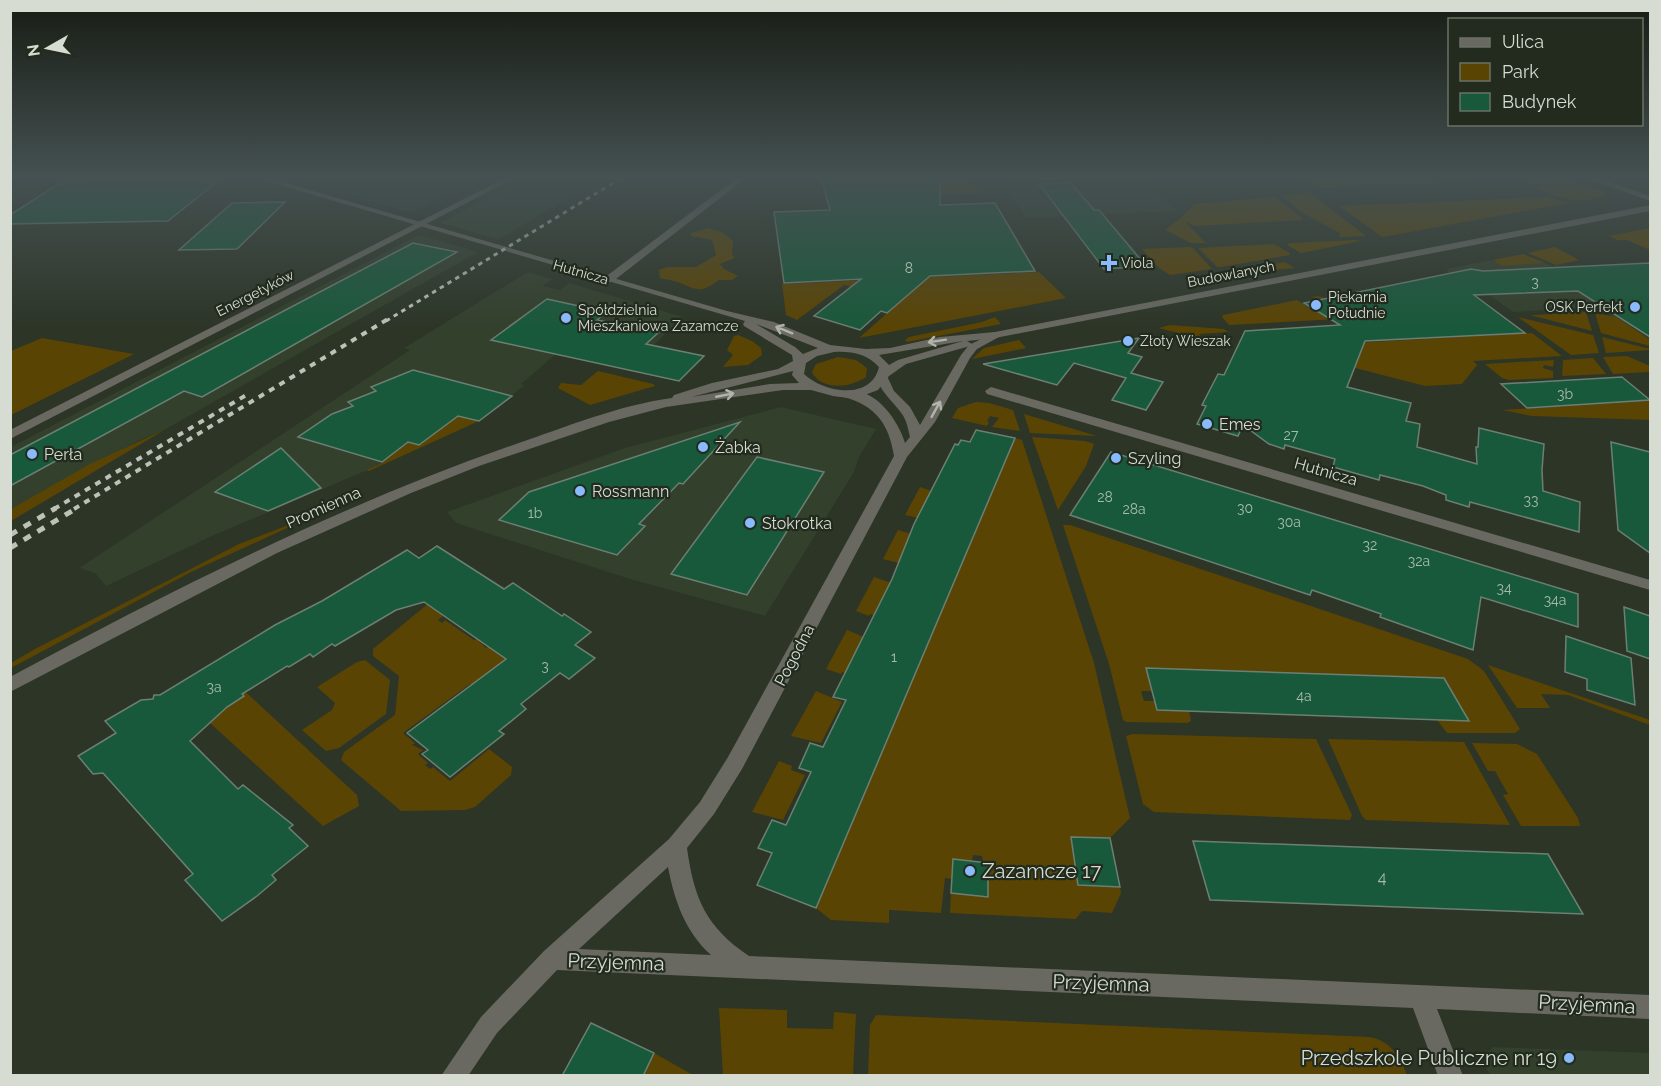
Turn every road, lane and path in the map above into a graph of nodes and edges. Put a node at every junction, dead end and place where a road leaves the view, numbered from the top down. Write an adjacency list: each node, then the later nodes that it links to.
1 (417, 228): 16 (street, Energetyków)
2 (426, 228): 5 (street, Hutnicza)
3 (677, 228): 5 (street)
4 (1549, 228): 7 (street, Budowlanych)
5 (608, 280): 6 (street, Hutnicza)
6 (732, 316): 8 (street, Hutnicza, one-way to 6); 10 (street, Hutnicza)
7 (995, 335): 9 (street, Budowlanych, one-way to 9); 11 (street, Budowlanych); 17 (street, Pogodna, one-way to 7)
8 (833, 349): 9 (street, Budowlanych); 10 (street, Promienna)
9 (866, 352): 11 (street)
10 (800, 363): 12 (street); 15 (street, Promienna)
11 (884, 376): 14 (street, Budowlanych); 17 (street)
12 (809, 387): 14 (street, Promienna); 15 (street, Promienna, one-way to 12)
13 (991, 391): 19 (street, Hutnicza)
14 (848, 394): 18 (street)
15 (667, 403): 20 (street, Promienna)
16 (10, 435)
17 (915, 435): 18 (street, Pogodna)
18 (901, 456): 21 (street, Pogodna)
19 (1650, 585)
20 (10, 685)
21 (676, 846): 22 (street, Pogodna); 23 (street)
22 (552, 959): 23 (street, Przyjemna); 26 (street, Pogodna)
23 (746, 968): 24 (street, Przyjemna)
24 (1420, 997): 25 (street, Przyjemna); 27 (street)
25 (1650, 1007)
26 (453, 1076)
27 (1451, 1076)

